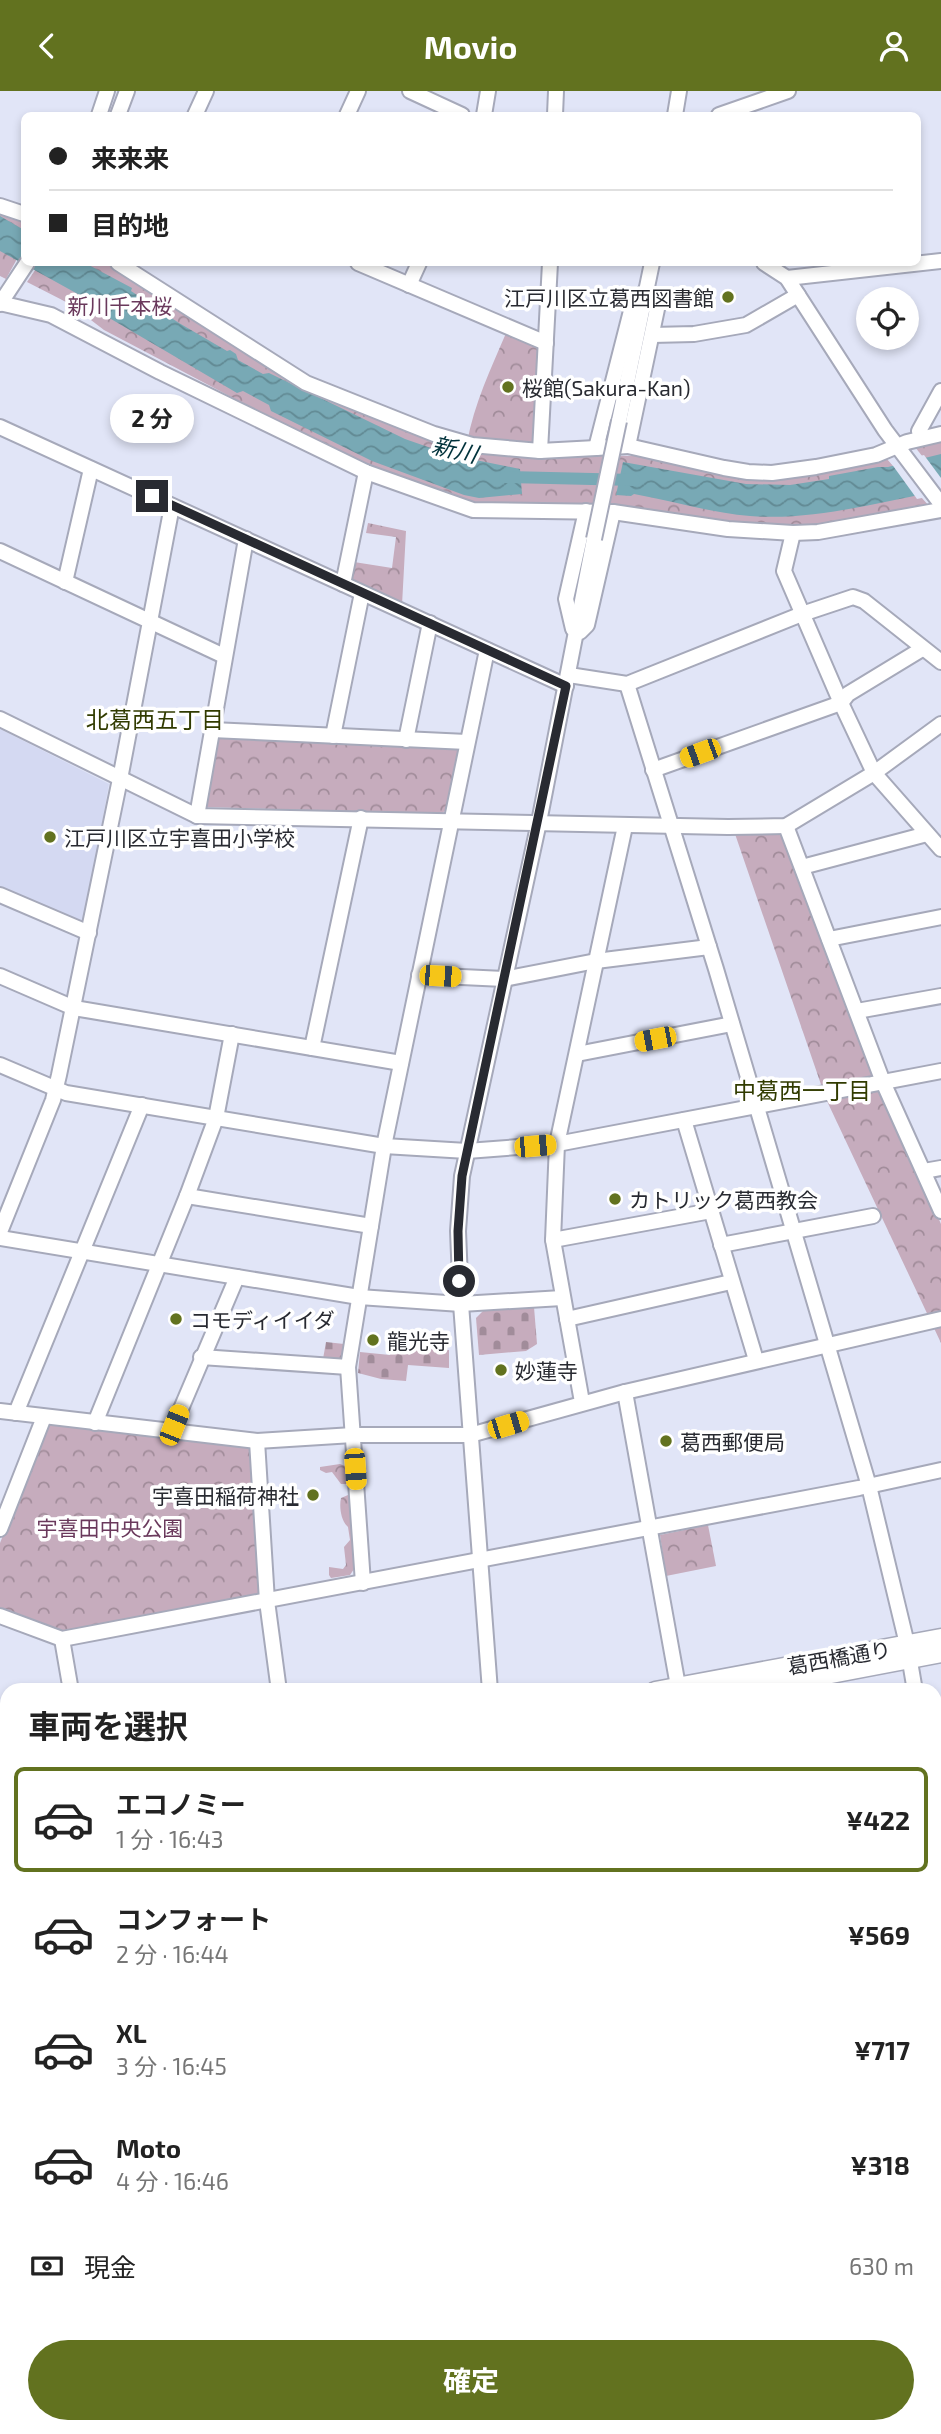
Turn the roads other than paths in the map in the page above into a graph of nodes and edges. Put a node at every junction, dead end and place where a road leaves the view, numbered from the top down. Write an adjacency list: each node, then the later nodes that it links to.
1 (107, 91): 10 (street)
2 (127, 91): 11 (street)
3 (206, 91): 12 (street)
4 (358, 91): 13 (street)
5 (410, 91): 14 (street)
6 (488, 91): 15 (street)
7 (556, 91): 16 (street)
8 (679, 91): 17 (street)
9 (788, 91): 18 (street)
10 (100, 112)
11 (119, 112)
12 (196, 112)
13 (348, 112)
14 (456, 112)
15 (484, 112)
16 (555, 112)
17 (676, 112)
18 (728, 112)
19 (0, 206): 20 (street)
20 (21, 213)
21 (941, 261): 22 (street)
22 (921, 263)
23 (123, 266): 44 (street)
24 (365, 266): 32 (street)
25 (418, 266): 32 (street)
26 (550, 266): 37 (street)
27 (651, 266): 33 (street)
28 (769, 266): 31 (street)
29 (896, 266): 31 (street)
30 (22, 269): 35 (street)
31 (787, 278): 34 (street)
32 (409, 285): 37 (street)
33 (647, 289): 36 (street); 43 (street); 61 (street, bridge)
34 (798, 295): 36 (street); 45 (street)
35 (0, 304): 47 (street)
36 (652, 335): 42 (street)
37 (546, 343): 44 (street)
38 (941, 391): 41 (street)
39 (0, 427): 46 (street)
40 (941, 434): 41 (street)
41 (921, 438): 45 (street)
42 (628, 446): 43 (street); 45 (street)
43 (596, 448): 44 (street)
44 (540, 450)
45 (900, 450): 49 (street)
46 (91, 469): 48 (street); 55 (street)
47 (366, 473): 50 (street); 56 (street)
48 (172, 506): 53 (street); 59 (street)
49 (941, 506): 52 (street)
50 (586, 511): 51 (street); 61 (street)
51 (613, 512): 52 (street); 61 (street)
52 (793, 533): 58 (street)
53 (246, 540): 56 (street); 64 (street)
54 (0, 551): 55 (street)
55 (65, 582): 59 (street)
56 (343, 584): 57 (street)
57 (362, 593): 60 (street); 72 (street)
58 (802, 614): 62 (street); 67 (street); 68 (street)
59 (150, 621): 64 (street); 77 (street)
60 (429, 624): 63 (street); 73 (street)
61 (575, 638): 66 (street)
62 (922, 649): 65 (street); 68 (street)
63 (487, 650): 66 (street); 74 (street)
64 (224, 656): 71 (street)
65 (941, 662)
66 (567, 681): 67 (street); 81 (street)
67 (627, 684): 75 (street)
68 (841, 703): 75 (street); 76 (street)
69 (0, 719): 77 (street)
70 (941, 724): 76 (street)
71 (212, 730): 72 (street); 78 (street)
72 (333, 736): 73 (street)
73 (406, 740): 74 (street)
74 (467, 742): 80 (street)
75 (653, 770): 83 (street)
76 (874, 773): 84 (street); 85 (street)
77 (120, 779): 78 (street); 90 (street)
78 (197, 816): 79 (street)
79 (361, 818): 80 (street); 102 (street)
80 (452, 820): 81 (street); 94 (street)
81 (539, 822): 82 (street); 96 (street)
82 (625, 826): 83 (street); 93 (street)
83 (670, 826): 84 (street); 92 (street)
84 (786, 826): 87 (street)
85 (927, 834): 86 (street); 87 (street)
86 (941, 849)
87 (802, 867): 91 (street)
88 (0, 895): 90 (street)
89 (941, 917): 91 (street)
90 (89, 933): 98 (street)
91 (830, 939): 99 (street)
92 (709, 947): 93 (street); 100 (street)
93 (596, 961): 96 (street); 103 (street)
94 (419, 975): 96 (street); 104 (street)
95 (0, 976): 98 (street)
96 (504, 979): 115 (street)
97 (941, 996): 99 (street)
98 (74, 1008): 101 (street); 108 (street)
99 (856, 1011): 107 (street)
100 (732, 1024): 103 (street); 110 (street)
101 (232, 1034): 102 (street); 111 (street)
102 (312, 1048): 104 (street)
103 (577, 1054): 113 (street)
104 (401, 1063): 114 (street)
105 (0, 1065): 108 (street)
106 (941, 1071): 107 (street)
107 (883, 1082): 110 (street); 117 (street)
108 (56, 1090): 109 (street); 124 (street)
109 (142, 1105): 111 (street); 128 (street)
110 (757, 1107): 112 (street); 123 (street)
111 (216, 1118): 114 (street); 118 (street)
112 (684, 1120): 113 (street); 119 (street)
113 (557, 1144): 115 (street); 126 (street)
114 (384, 1146): 115 (street); 122 (street)
115 (467, 1151): 134 (street)
116 (941, 1168): 117 (street)
117 (924, 1171): 120 (street)
118 (187, 1196): 122 (street); 129 (street)
119 (710, 1211): 126 (street); 127 (street)
120 (941, 1211)
121 (873, 1216): 123 (street)
122 (371, 1226): 132 (street)
123 (792, 1231): 127 (street); 137 (street)
124 (0, 1232)
125 (0, 1238): 128 (street)
126 (552, 1240): 133 (street)
127 (721, 1245): 131 (street)
128 (82, 1252): 129 (street); 144 (street)
129 (160, 1262): 130 (street); 146 (street)
130 (237, 1277): 132 (street); 138 (street)
131 (731, 1282): 135 (street); 139 (street)
132 (359, 1297): 134 (street); 140 (street)
133 (562, 1298): 134 (street); 135 (street)
134 (460, 1304): 149 (street)
135 (567, 1319): 142 (street)
136 (941, 1319): 137 (street)
137 (827, 1345): 139 (street); 152 (street)
138 (201, 1357): 140 (street); 147 (street)
139 (756, 1360): 141 (street)
140 (348, 1367): 148 (street)
141 (625, 1391): 142 (street); 153 (street)
142 (582, 1402): 149 (street)
143 (0, 1411): 144 (street)
144 (16, 1413): 145 (street)
145 (44, 1417): 146 (street); 154 (street)
146 (95, 1423): 147 (street)
147 (172, 1430): 150 (street)
148 (353, 1435): 149 (street); 150 (street); 156 (street)
149 (471, 1435): 155 (street)
150 (257, 1441): 157 (street)
151 (941, 1470): 152 (street)
152 (869, 1486): 153 (street); 161 (street)
153 (649, 1527): 155 (street); 166 (street)
154 (0, 1529)
155 (479, 1560): 156 (street); 165 (street)
156 (363, 1583): 157 (street)
157 (267, 1601): 160 (street); 164 (street)
158 (0, 1616): 160 (street)
159 (941, 1638): 161 (main road, 葛西橋通り)
160 (62, 1640): 163 (street)
161 (908, 1651): 162 (main road, 葛西橋通り); 167 (main road, 葛西橋通り); 168 (main road, 葛西橋通り); 169 (street)
162 (941, 1653)
163 (70, 1683)
164 (278, 1683)
165 (489, 1683)
166 (677, 1683)
167 (698, 1683)
168 (775, 1683)
169 (914, 1683)

